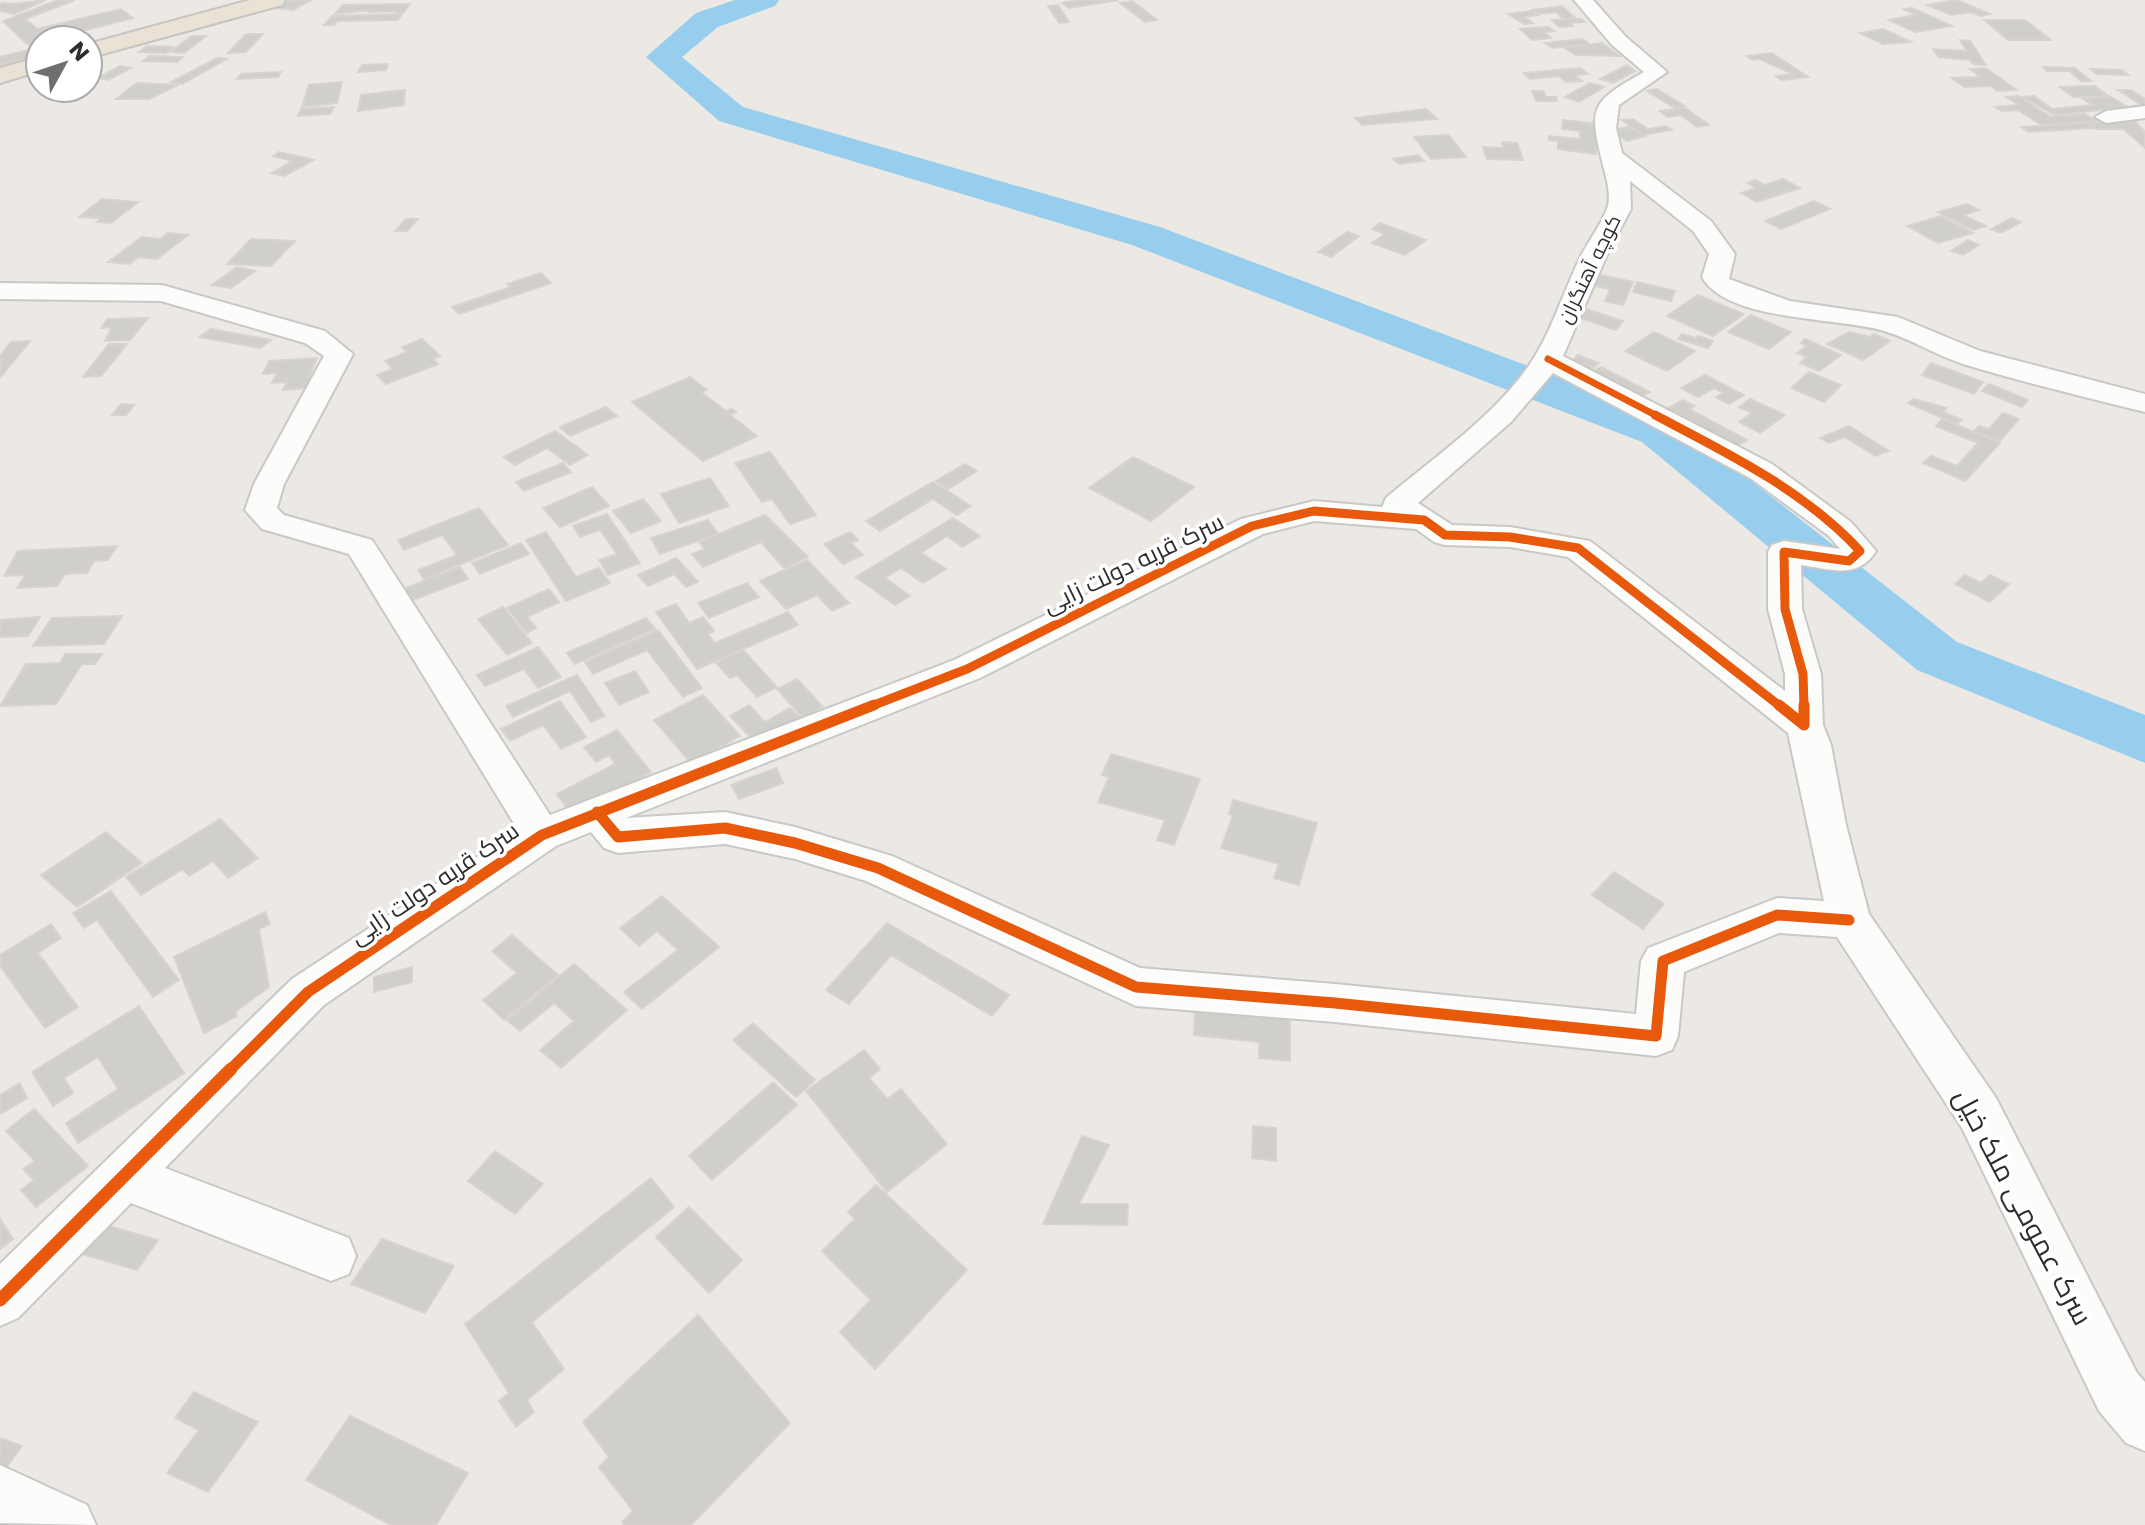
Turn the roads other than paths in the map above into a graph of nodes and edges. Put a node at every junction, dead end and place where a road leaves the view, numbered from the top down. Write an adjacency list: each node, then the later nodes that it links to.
1 (274, 0): 3 (highway)
2 (1583, 0): 8 (street, کوچه آهنگران)
3 (104, 47)
4 (24, 69): 5 (highway)
5 (0, 76)
6 (2145, 112): 7 (street)
7 (2106, 117)
8 (1615, 158): 10 (street, کوچه آهنگران); 11 (street)
9 (0, 291): 15 (street)
10 (1548, 359): 12 (street, کوچه آهنگران); 13 (street)
11 (2145, 403)
12 (1424, 520): 13 (street, سرک قریه دولت زایی); 14 (street, سرک قریه دولت زایی)
13 (1804, 725): 16 (street, سرک عمومی ملک خیل)
14 (597, 812): 15 (street, سرک قریه دولت زایی); 16 (street)
15 (542, 835): 17 (street, سرک قریه دولت زایی)
16 (1849, 920): 20 (street, سرک عمومی ملک خیل)
17 (125, 1177): 18 (street); 19 (street, سرک قریه دولت زایی)
18 (331, 1256)
19 (0, 1300)
20 (2145, 1424)
21 (0, 1493): 22 (street)
22 (67, 1525)

